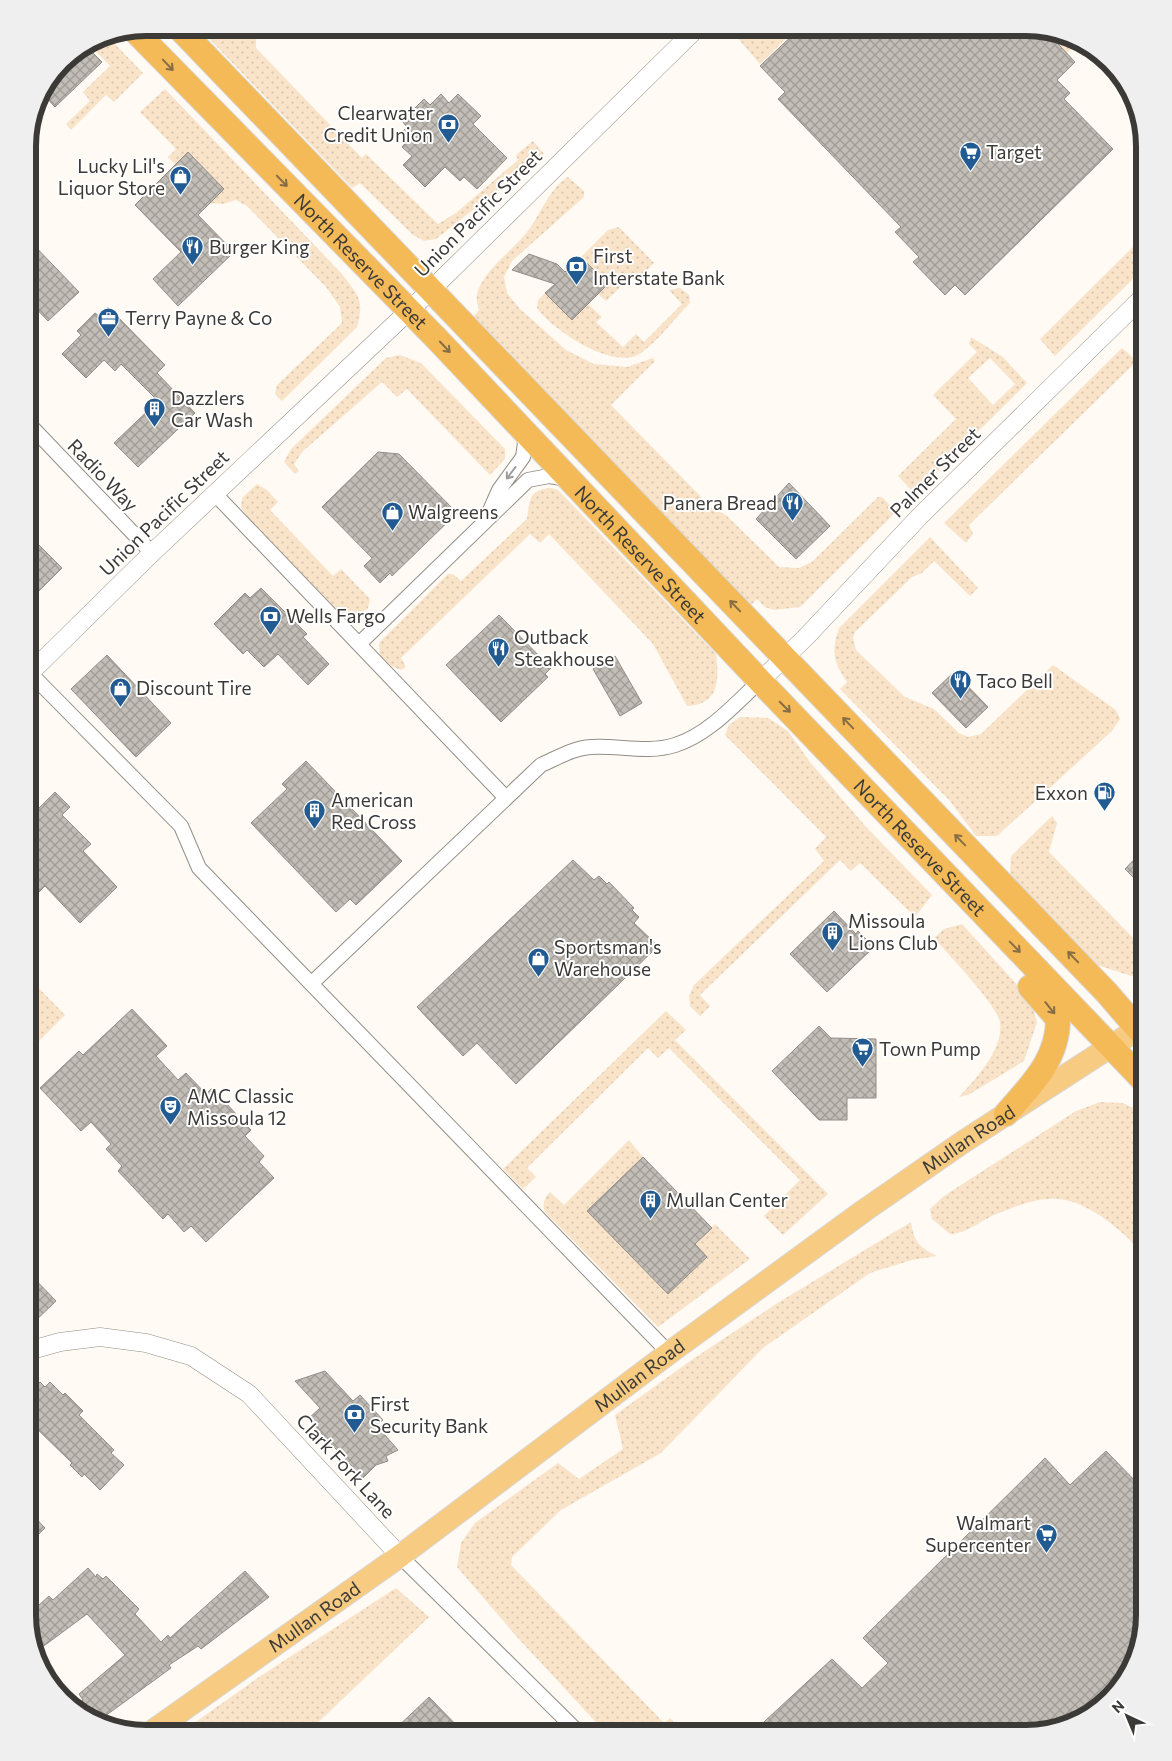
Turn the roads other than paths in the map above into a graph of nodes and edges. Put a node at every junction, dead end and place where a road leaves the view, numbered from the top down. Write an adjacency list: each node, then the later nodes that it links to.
1 (140, 36): 6 (highway, North Reserve Street, one-way to 6)
2 (187, 36): 4 (highway, North Reserve Street)
3 (688, 36): 4 (street, Union Pacific Street)
4 (431, 290): 6 (street, Union Pacific Street); 14 (highway, North Reserve Street, one-way to 4)
5 (1136, 304): 14 (street, Palmer Street)
6 (409, 311): 7 (highway, North Reserve Street, one-way to 7); 10 (street, Union Pacific Street)
7 (522, 429): 9 (highway, North Reserve Street); 11 (street, one-way to 11)
8 (36, 431): 12 (street, Radio Way)
9 (569, 479): 11 (street); 17 (highway, North Reserve Street)
10 (215, 494): 12 (street, Union Pacific Street); 13 (street)
11 (484, 522): 13 (street)
12 (152, 553): 15 (street, Union Pacific Street)
13 (359, 644): 19 (street)
14 (785, 658): 17 (street, Palmer Street); 21 (highway, North Reserve Street, one-way to 14)
15 (36, 667)
16 (36, 681): 20 (street)
17 (760, 682): 18 (highway, North Reserve Street, one-way to 18); 19 (street)
18 (812, 734): 23 (highway, North Reserve Street, one-way to 23); 25 (highway, one-way to 25)
19 (506, 798): 20 (street)
20 (312, 983): 27 (street)
21 (1136, 1023)
22 (1136, 1034): 23 (main road, Mullan Road)
23 (1111, 1047): 24 (highway, North Reserve Street); 25 (main road, Mullan Road)
24 (1136, 1073)
25 (1006, 1114): 27 (main road, Mullan Road)
26 (36, 1349): 28 (street, Clark Fork Lane)
27 (669, 1353): 28 (main road, Mullan Road)
28 (400, 1556): 29 (main road, Mullan Road); 30 (street, Clark Fork Lane)
29 (161, 1725)
30 (571, 1725)

